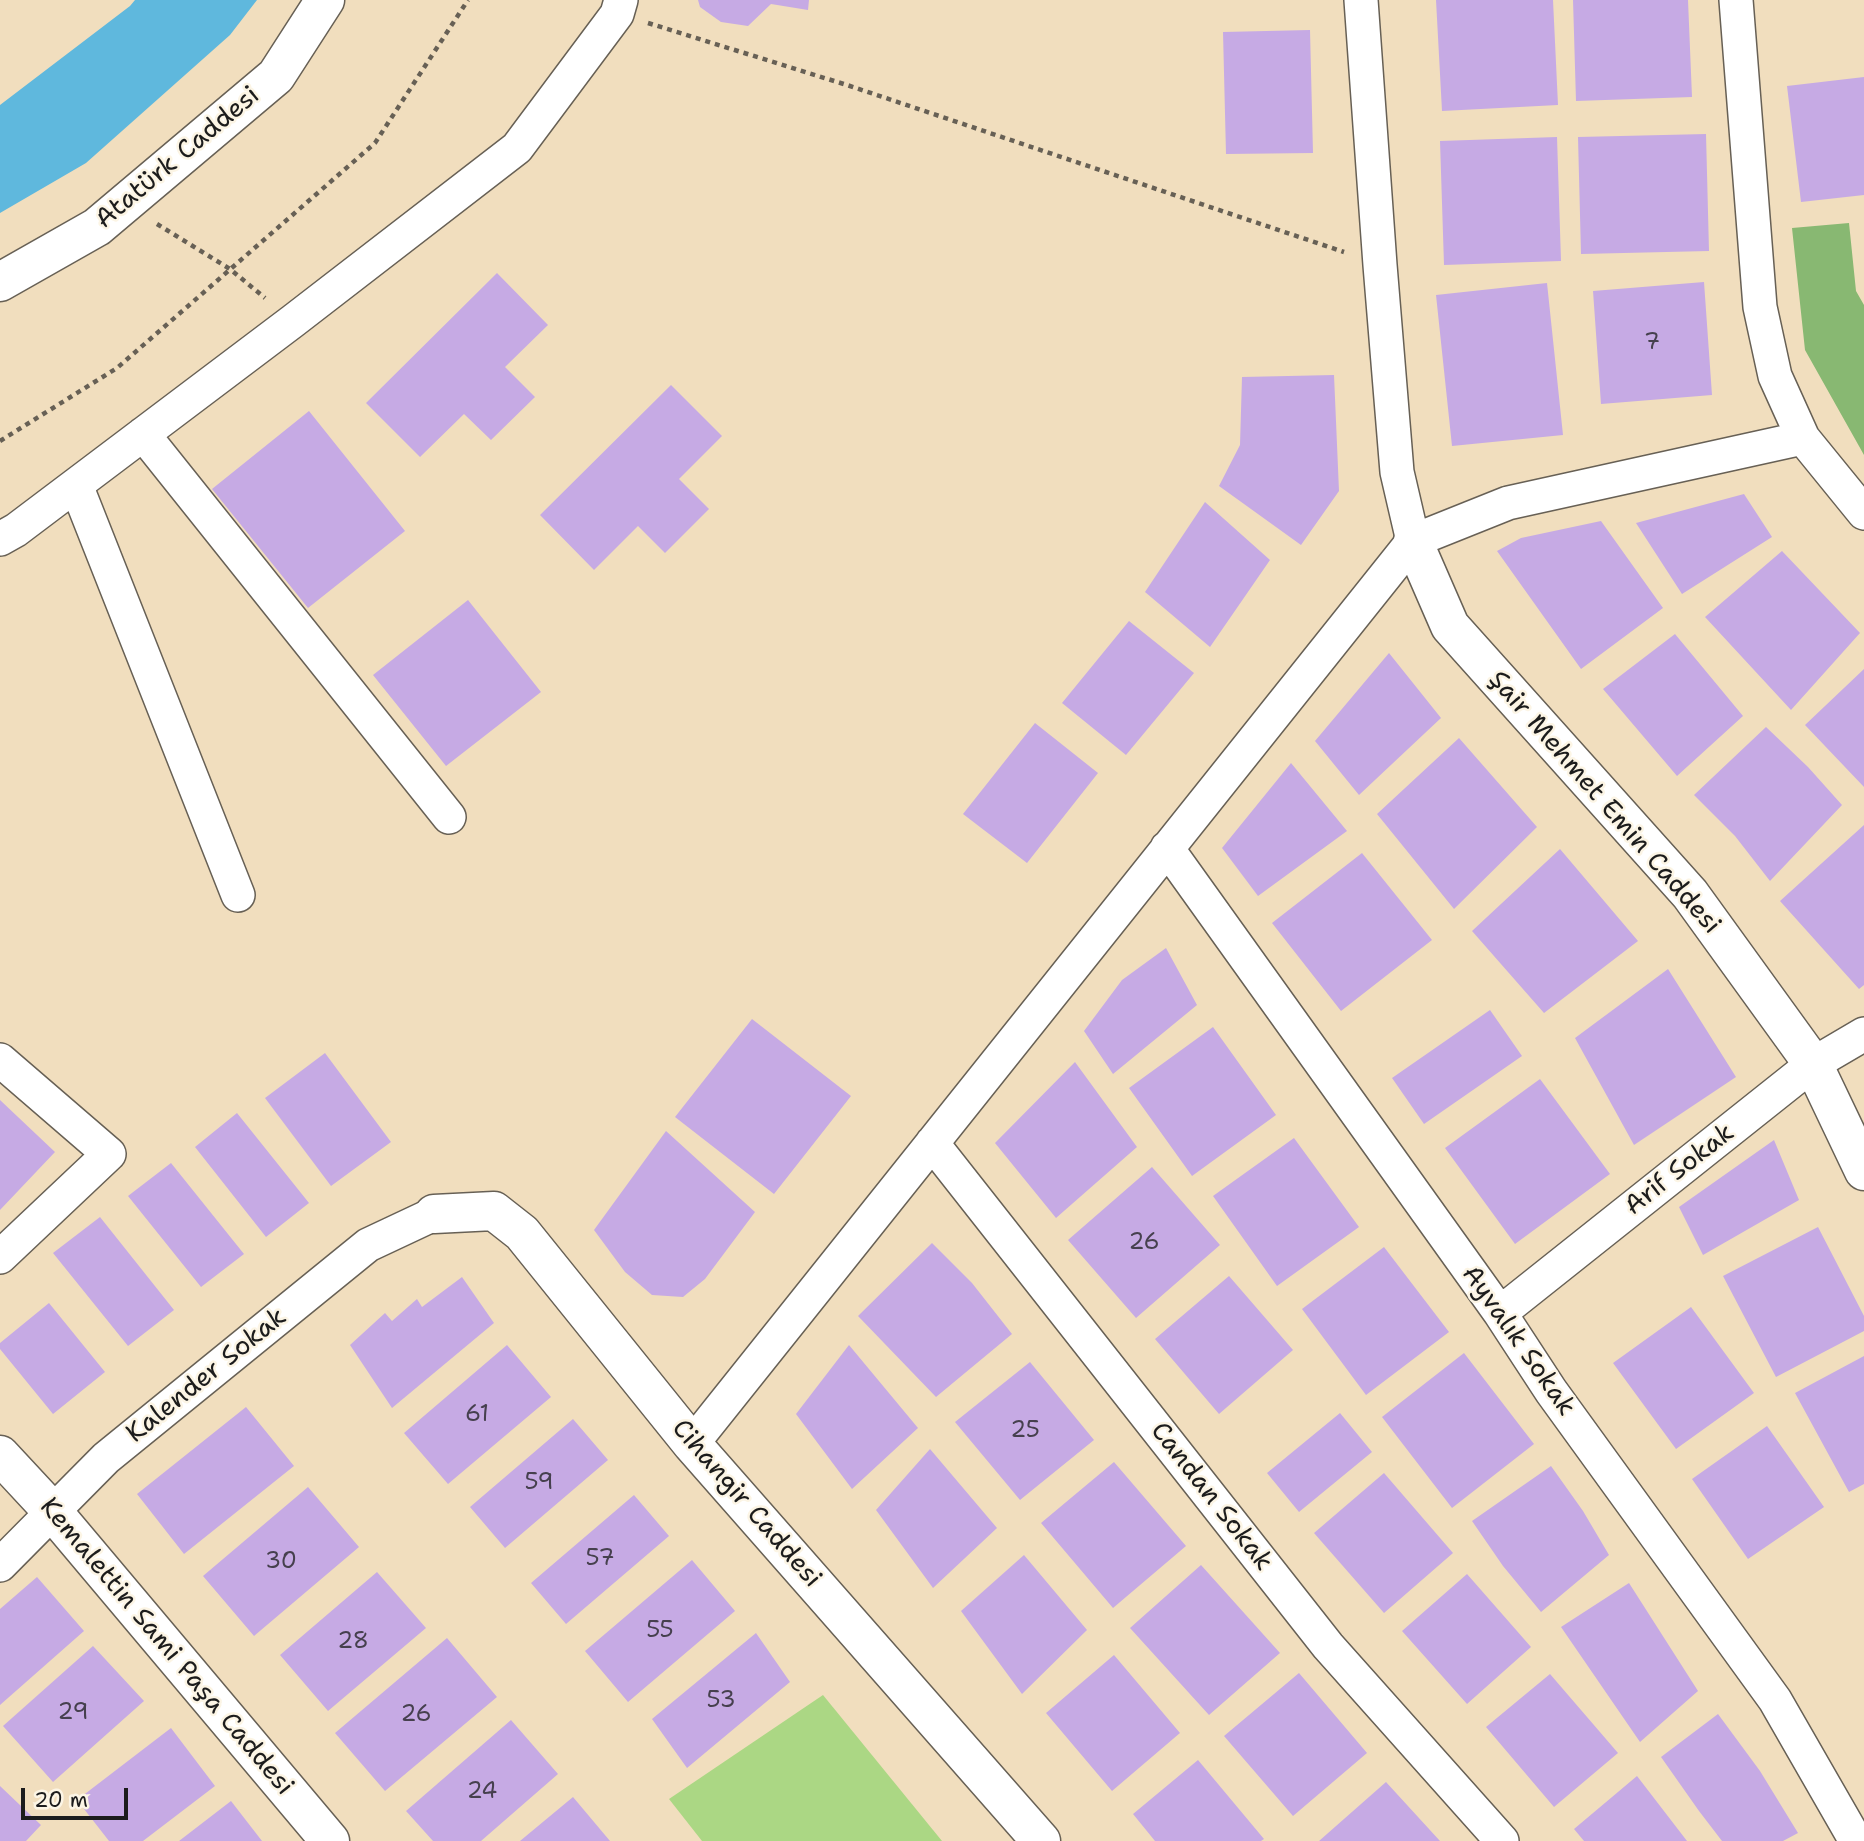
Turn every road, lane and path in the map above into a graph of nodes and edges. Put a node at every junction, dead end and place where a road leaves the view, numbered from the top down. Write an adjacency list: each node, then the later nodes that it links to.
1 (325, 0): 6 (street, Atatürk Caddesi)
2 (468, 0): 8 (path)
3 (1361, 0): 17 (street)
4 (1736, 0): 12 (street)
5 (619, 7): 7 (path); 10 (street)
6 (125, 204): 8 (path); 9 (street, Atatürk Caddesi)
7 (1350, 254)
8 (230, 270): 10 (path); 13 (path)
9 (0, 282)
10 (293, 321): 11 (street)
11 (143, 434): 14 (street); 18 (street)
12 (1803, 438): 15 (street); 17 (street)
13 (0, 441)
14 (76, 485): 16 (street); 20 (street)
15 (1864, 513)
16 (0, 539)
17 (1413, 541): 19 (street); 23 (street, Şair Mehmet Emin Caddesi)
18 (449, 817)
19 (1167, 848): 24 (street); 28 (street, Ayvalık Sokak)
20 (238, 895)
21 (1864, 1034): 23 (street, Arif Sokak)
22 (0, 1060): 27 (street)
23 (1813, 1064): 25 (street, Şair Mehmet Emin Caddesi); 28 (street, Arif Sokak)
24 (932, 1143): 29 (street); 35 (street, Candan Sokak)
25 (1864, 1171)
26 (434, 1214): 29 (street, Cihangir Caddesi); 31 (street, Kalender Sokak)
27 (0, 1257)
28 (1500, 1313): 36 (street, Ayvalık Sokak)
29 (692, 1444): 34 (street, Cihangir Caddesi)
30 (0, 1455): 31 (street, Kemalettin Sami Paşa Caddesi)
31 (53, 1512): 32 (street, Kalender Sokak); 33 (street, Kemalettin Sami Paşa Caddesi)
32 (0, 1565)
33 (330, 1841)
34 (1041, 1841)
35 (1502, 1841)
36 (1856, 1841)

